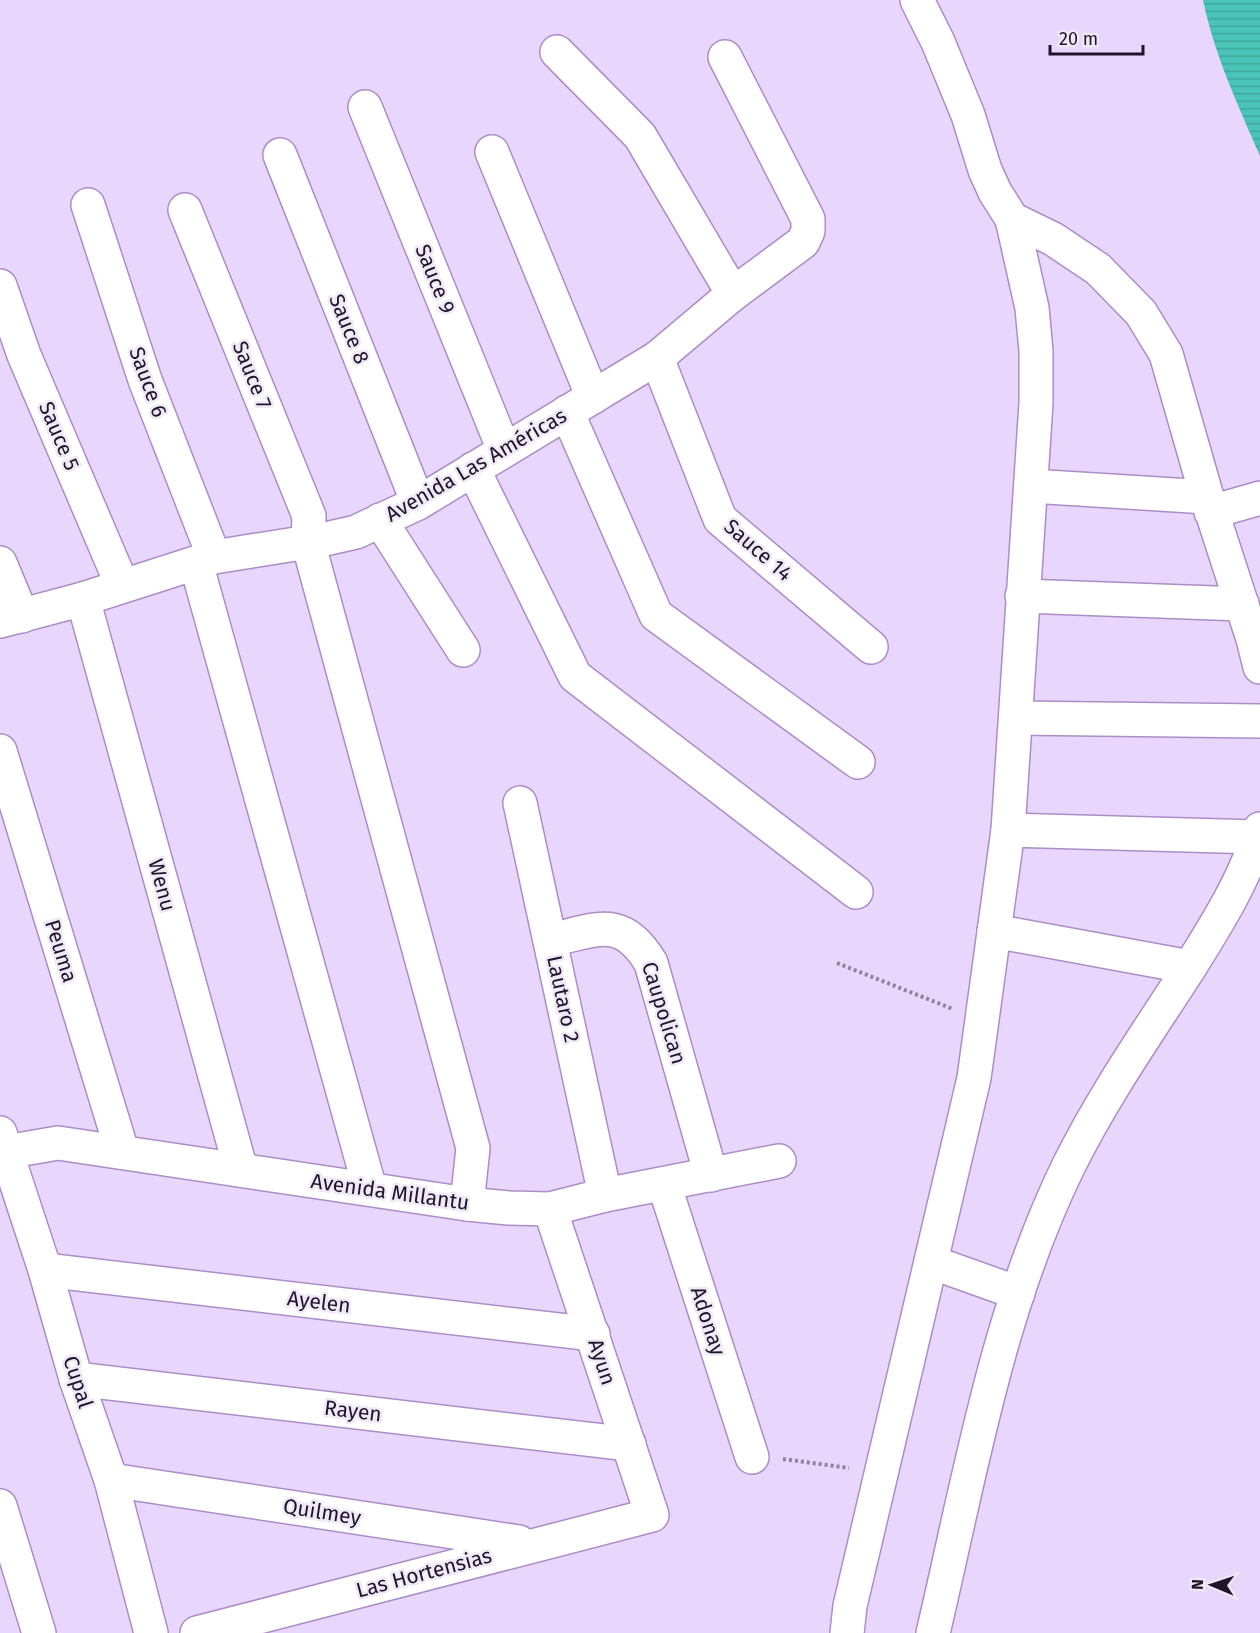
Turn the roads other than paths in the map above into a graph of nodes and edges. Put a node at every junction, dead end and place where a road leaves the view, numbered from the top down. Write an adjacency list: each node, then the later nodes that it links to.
1 (917, 0): 9 (street)
2 (557, 52): 11 (street)
3 (725, 57): 11 (street, Avenida Las Américas)
4 (365, 106): 14 (street, Sauce 9)
5 (492, 152): 13 (street)
6 (280, 155): 18 (street, Sauce 8)
7 (87, 205): 22 (street, Sauce 6)
8 (185, 210): 21 (street, Sauce 7)
9 (1012, 219): 16 (street); 19 (street)
10 (0, 286): 24 (street, Sauce 5)
11 (733, 294): 12 (street, Avenida Las Américas)
12 (657, 358): 13 (street, Avenida Las Américas); 29 (street, Sauce 14)
13 (580, 404): 14 (street, Avenida Las Américas); 35 (street)
14 (504, 450): 15 (street, Avenida Las Américas)
15 (473, 469): 18 (street, Avenida Las Américas); 39 (street)
16 (1031, 486): 19 (street); 25 (street)
17 (1260, 498): 19 (street)
18 (418, 503): 20 (street, Avenida Las Américas)
19 (1209, 504): 27 (street)
20 (380, 520): 21 (street, Avenida Las Américas); 30 (street)
21 (308, 542): 22 (street, Avenida Las Américas); 51 (street, Sauce 7)
22 (205, 560): 24 (street, Avenida Las Américas); 49 (street, Sauce 6)
23 (0, 563): 28 (street)
24 (122, 585): 26 (street, Avenida Las Américas)
25 (1023, 596): 27 (street); 32 (street)
26 (82, 599): 28 (street, Avenida Las Américas); 46 (street, Wenu)
27 (1242, 604): 31 (street)
28 (11, 619)
29 (871, 647)
30 (463, 650)
31 (1260, 667)
32 (1016, 718): 33 (street); 37 (street)
33 (1260, 721)
34 (0, 751): 44 (street, Peuma)
35 (858, 762)
36 (520, 803): 41 (street, Lautaro 2)
37 (1008, 830): 38 (street); 40 (street)
38 (1259, 833): 42 (street)
39 (856, 892)
40 (994, 931): 42 (street); 53 (street)
41 (550, 940): 47 (street, Caupolican); 50 (street, Lautaro 2)
42 (1190, 967): 55 (street)
43 (2, 1146): 44 (street, Avenida Millantu); 54 (street, Cupal)
44 (122, 1151): 46 (street, Avenida Millantu)
45 (779, 1161): 47 (street, Avenida Millantu)
46 (241, 1170): 49 (street, Avenida Millantu)
47 (711, 1174): 48 (street, Avenida Millantu)
48 (664, 1184): 50 (street, Avenida Millantu); 59 (street, Adonay)
49 (370, 1189): 51 (street, Avenida Millantu)
50 (605, 1195): 52 (street, Avenida Millantu)
51 (467, 1204): 52 (street, Avenida Millantu)
52 (550, 1209): 56 (street, Ayun)
53 (931, 1263): 55 (street); 67 (street)
54 (45, 1270): 56 (street, Ayelen); 57 (street, Cupal)
55 (1018, 1293): 68 (street)
56 (593, 1334): 58 (street, Ayun)
57 (76, 1379): 58 (street, Rayen); 60 (street, Cupal)
58 (629, 1444): 62 (street, Ayun)
59 (752, 1458)
60 (111, 1480): 63 (street, Quilmey); 65 (street, Cupal)
61 (0, 1506): 64 (street)
62 (652, 1515): 63 (street, Las Hortensias)
63 (533, 1544): 66 (street, Las Hortensias)
64 (39, 1633)
65 (151, 1633)
66 (197, 1633)
67 (847, 1633)
68 (933, 1633)

